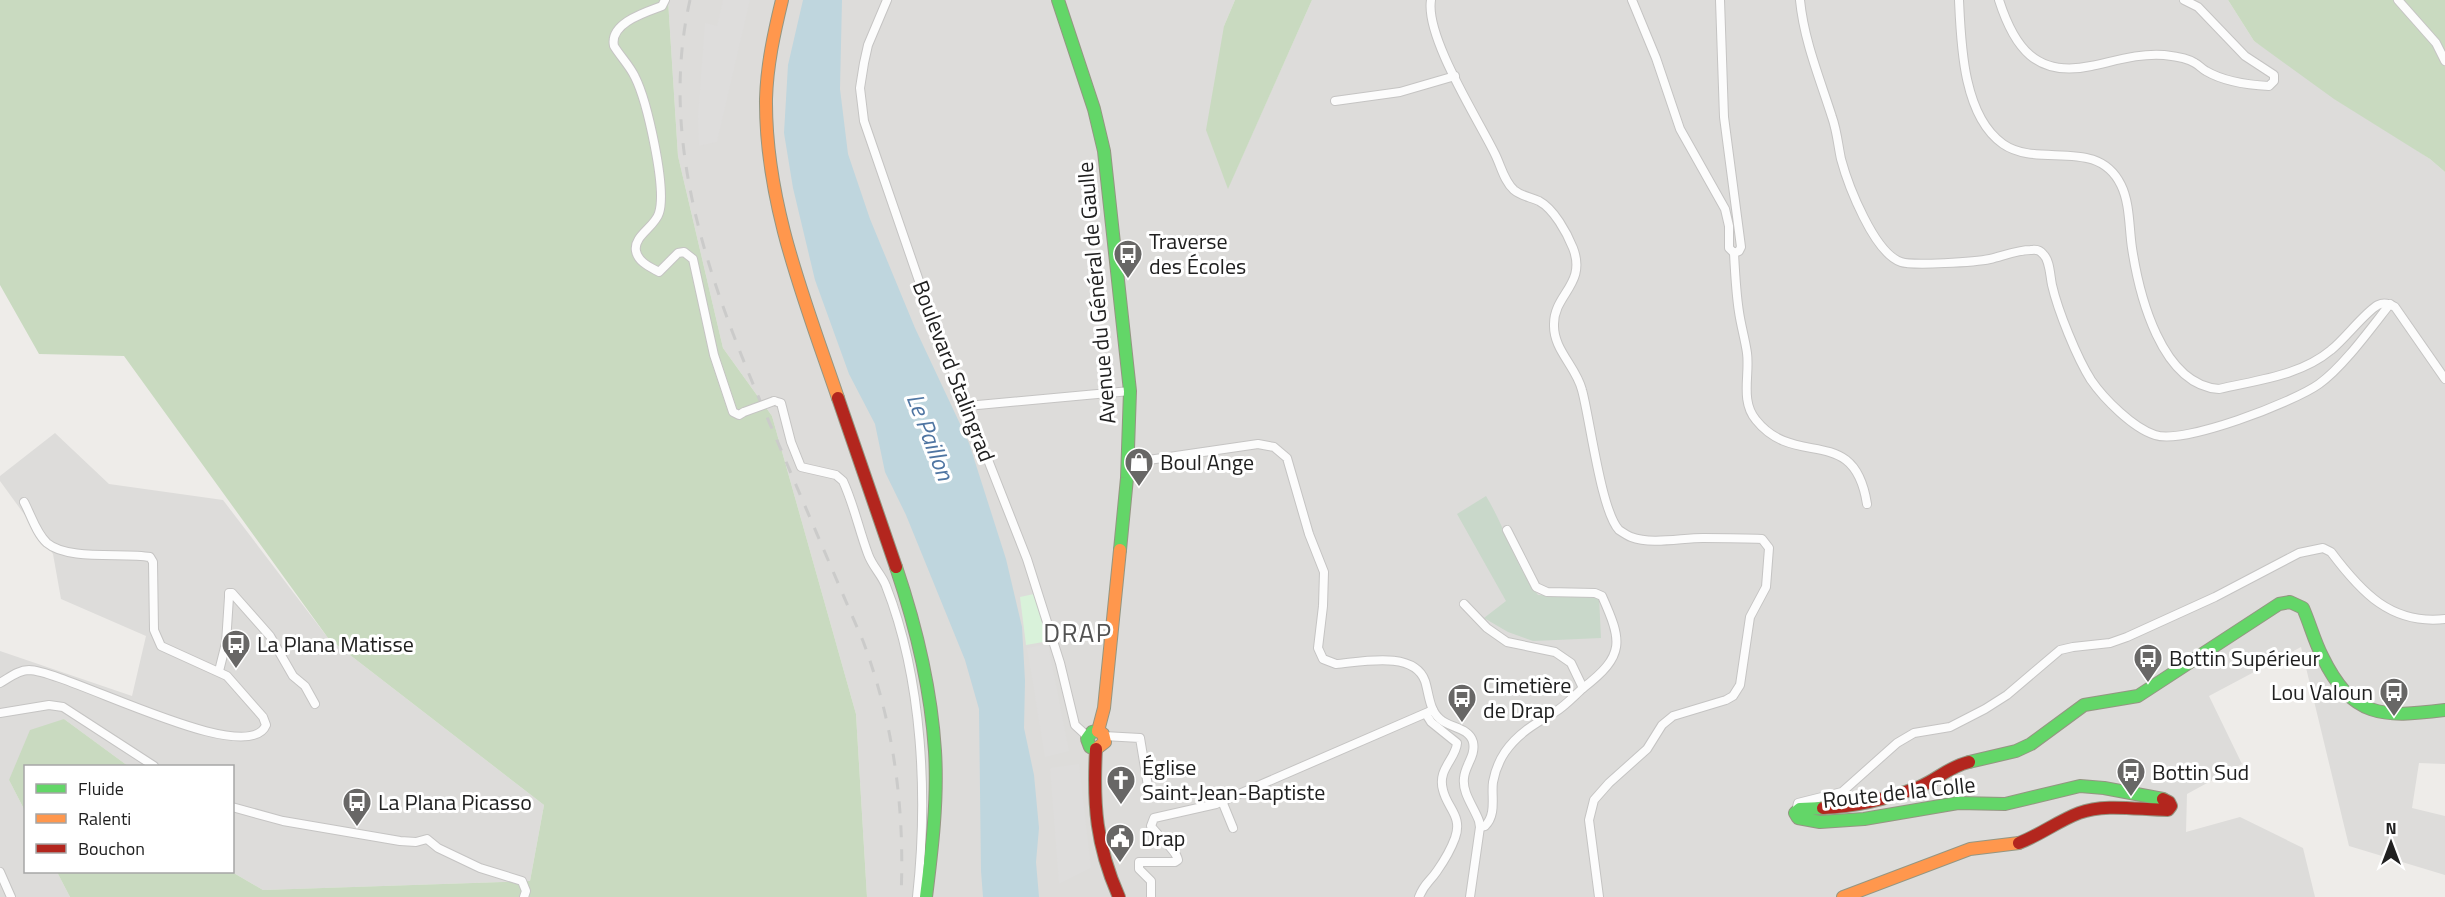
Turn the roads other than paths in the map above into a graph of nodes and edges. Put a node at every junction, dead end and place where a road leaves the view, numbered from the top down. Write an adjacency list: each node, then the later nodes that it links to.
1 (665, 0): 47 (street, bridge)
2 (782, 0): 14 (street)
3 (789, 0): 14 (street)
4 (887, 0): 22 (street, Boulevard Stalingrad)
5 (1058, 0): 21 (street, Avenue du Général de Gaulle)
6 (1431, 0): 16 (street)
7 (1632, 0): 18 (street)
8 (1720, 0): 18 (street)
9 (1800, 0): 19 (street)
10 (1959, 0): 19 (street)
11 (1999, 0): 12 (street)
12 (2184, 0)
13 (2398, 0): 15 (street)
14 (772, 61): 48 (street); 49 (street)
15 (2445, 61)
16 (1455, 76): 17 (street); 54 (street)
17 (1335, 101)
18 (1734, 253): 25 (street)
19 (2393, 305): 20 (street)
20 (2445, 379)
21 (1130, 391): 22 (street); 23 (street, Avenue du Général de Gaulle)
22 (967, 406): 36 (street, Boulevard Stalingrad)
23 (1128, 463): 34 (street); 36 (street, Avenue du Général de Gaulle)
24 (24, 502): 29 (street)
25 (1867, 504)
26 (1507, 530): 31 (street)
27 (1464, 603): 31 (street)
28 (2445, 619): 41 (street)
29 (223, 674): 30 (street); 32 (street)
30 (0, 683)
31 (1583, 688): 42 (street)
32 (315, 704)
33 (2445, 710): 41 (street, Route de la Colle)
34 (1429, 712): 39 (street); 42 (street); 52 (street)
35 (0, 713): 37 (street)
36 (1096, 735): 38 (street); 50 (street)
37 (152, 765)
38 (1148, 786)
39 (1224, 800): 43 (street); 51 (street)
40 (234, 808): 46 (street)
41 (1796, 811): 55 (street, Route de la Colle)
42 (1480, 827): 53 (street)
43 (1233, 828)
44 (0, 872): 45 (street)
45 (11, 897)
46 (524, 897)
47 (917, 897)
48 (926, 897)
49 (933, 897)
50 (1119, 897)
51 (1151, 897)
52 (1419, 897)
53 (1470, 897)
54 (1599, 897)
55 (1843, 897)

